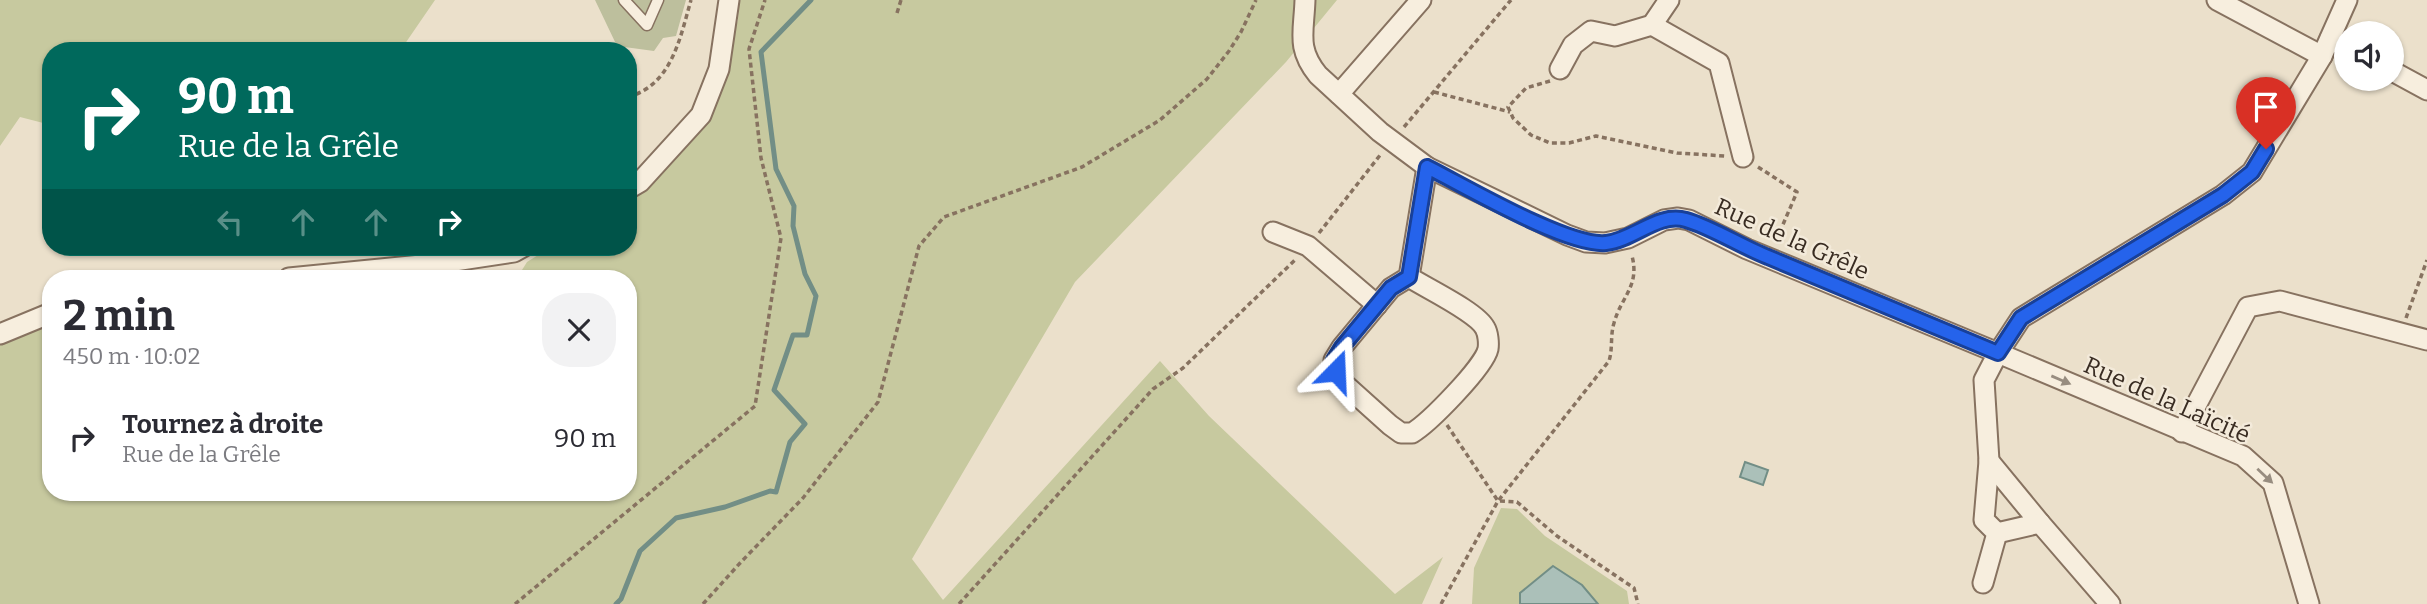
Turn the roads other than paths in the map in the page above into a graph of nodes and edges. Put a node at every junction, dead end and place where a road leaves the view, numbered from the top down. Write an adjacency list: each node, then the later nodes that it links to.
1 (624, 0): 2 (lane)
2 (659, 0)
3 (729, 0): 17 (street)
4 (1305, 0): 14 (street, Rue de la Grêle)
5 (1421, 0): 14 (street)
6 (1669, 0): 9 (street)
7 (2217, 0): 10 (street)
8 (2347, 0): 10 (street)
9 (1652, 25): 11 (street); 15 (street)
10 (2333, 47): 26 (street)
11 (1560, 69)
12 (2404, 78): 13 (street)
13 (2427, 90)
14 (1339, 94): 16 (street, Rue de la Grêle)
15 (1743, 157)
16 (1427, 167): 21 (street); 26 (street, Rue de la Grêle)
17 (637, 184)
18 (1273, 232): 22 (street)
19 (487, 256): 20 (street)
20 (370, 270)
21 (1409, 277): 22 (street); 22 (street)
22 (1377, 305)
23 (42, 317): 24 (street)
24 (0, 334)
25 (2427, 340): 27 (street)
26 (1998, 353): 27 (street, Rue de la Laïcité, one-way to 27); 28 (street)
27 (2182, 432): 33 (street, Rue de la Laïcité, one-way to 33)
28 (1989, 461): 29 (street); 30 (street)
29 (2040, 523): 30 (street); 32 (street)
30 (1997, 533): 31 (street)
31 (1983, 583)
32 (2110, 604)
33 (2309, 604)

